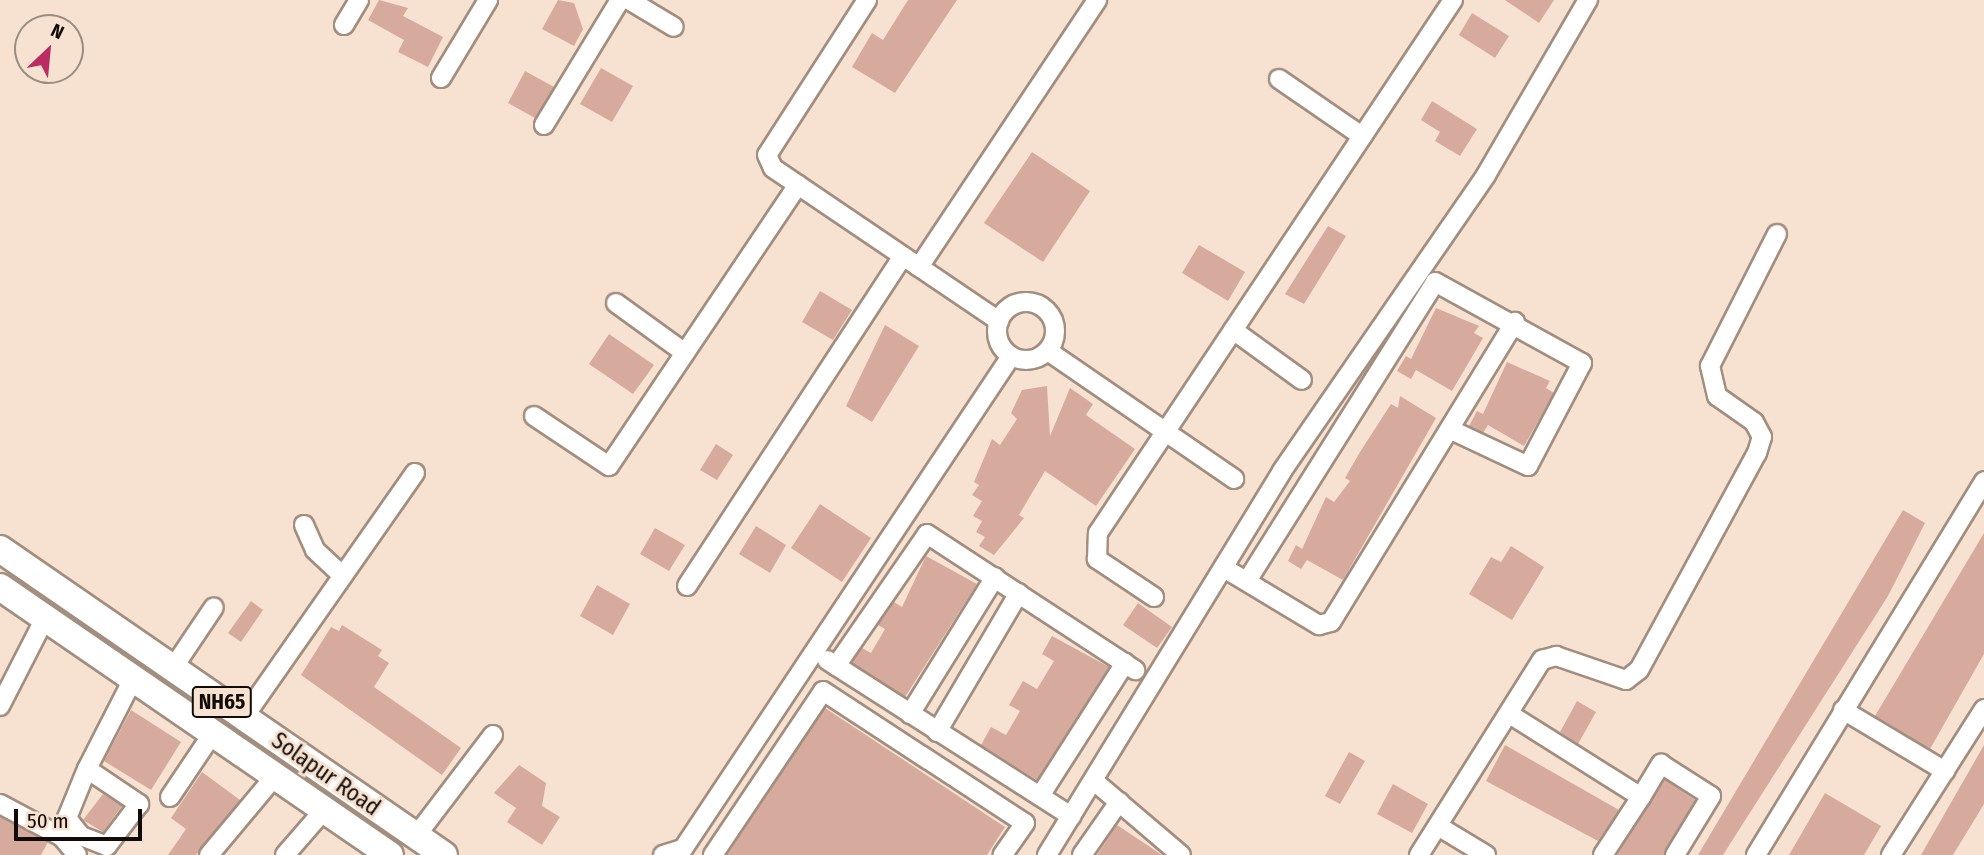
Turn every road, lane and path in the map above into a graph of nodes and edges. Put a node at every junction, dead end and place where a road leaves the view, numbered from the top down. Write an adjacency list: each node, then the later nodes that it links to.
1 (359, 0): 9 (street)
2 (488, 0): 11 (street)
3 (621, 0): 13 (street)
4 (629, 0): 10 (street)
5 (867, 0): 15 (street)
6 (1097, 0): 18 (street)
7 (1452, 0): 14 (street)
8 (1588, 0): 20 (street)
9 (344, 25)
10 (674, 27)
11 (441, 78)
12 (1279, 79): 14 (street)
13 (544, 125)
14 (1362, 136): 24 (street)
15 (798, 185): 17 (street); 26 (street)
16 (1777, 234): 55 (street)
17 (903, 256): 18 (street); 41 (street)
18 (919, 267): 22 (street)
19 (1435, 282): 20 (street); 23 (street); 40 (street)
20 (1408, 296): 37 (street)
21 (616, 303): 26 (street)
22 (999, 321): 25 (street); 27 (street)
23 (1515, 322): 30 (street); 30 (street)
24 (1233, 330): 28 (street); 31 (street)
25 (1048, 351): 27 (street); 31 (street)
26 (685, 353): 29 (street)
27 (1011, 356): 47 (street)
28 (1302, 380)
29 (534, 416)
30 (1451, 430): 40 (street)
31 (1166, 432): 33 (street); 44 (street)
32 (415, 473): 38 (street)
33 (1234, 479)
34 (1984, 481): 53 (street)
35 (304, 525): 38 (street)
36 (0, 549): 49 (highway, Solapur Road / NH65)
37 (1224, 568): 40 (street); 63 (street)
38 (343, 576): 56 (street)
39 (995, 577): 43 (street); 48 (street); 54 (street)
40 (1247, 581)
41 (687, 586)
42 (0, 587): 46 (highway, Solapur Road / NH65)
43 (1019, 593): 57 (street); 64 (street)
44 (1154, 597)
45 (214, 607): 49 (street)
46 (45, 618): 50 (highway, Solapur Road / NH65); 51 (street)
47 (815, 652): 48 (street); 73 (street)
48 (836, 666): 54 (street)
49 (173, 668): 56 (highway, Solapur Road / NH65)
50 (133, 679): 58 (highway, Solapur Road / NH65); 60 (street)
51 (0, 706)
52 (1984, 709): 61 (street)
53 (1843, 710): 61 (street); 89 (street)
54 (910, 714): 57 (street)
55 (1511, 715): 66 (street); 71 (street)
56 (244, 717): 72 (highway, Solapur Road / NH65)
57 (937, 732): 64 (street)
58 (213, 733): 62 (highway, Solapur Road / NH65); 65 (street)
59 (493, 734): 72 (street)
60 (87, 769): 60 (street)
61 (1945, 771): 90 (street)
62 (276, 775): 69 (highway, Solapur Road / NH65); 75 (street)
63 (1094, 782): 67 (street); 70 (street)
64 (1041, 796): 70 (street)
65 (170, 797)
66 (1641, 797): 87 (street); 88 (street)
67 (1118, 802): 83 (street); 84 (street)
68 (0, 804): 74 (street)
69 (325, 809): 76 (street); 77 (highway, Solapur Road / NH65)
70 (1071, 816): 82 (street)
71 (1438, 826): 85 (street); 86 (street)
72 (416, 836): 78 (highway, Solapur Road / NH65)
73 (683, 852): 79 (street)
74 (77, 855)
75 (209, 855)
76 (285, 855)
77 (390, 855)
78 (444, 855)
79 (663, 855)
80 (713, 855): 81 (street)
81 (1003, 855)
82 (1046, 855)
83 (1082, 855)
84 (1181, 855)
85 (1419, 855)
86 (1486, 855)
87 (1603, 855)
88 (1675, 855)
89 (1756, 855)
90 (1891, 855)

